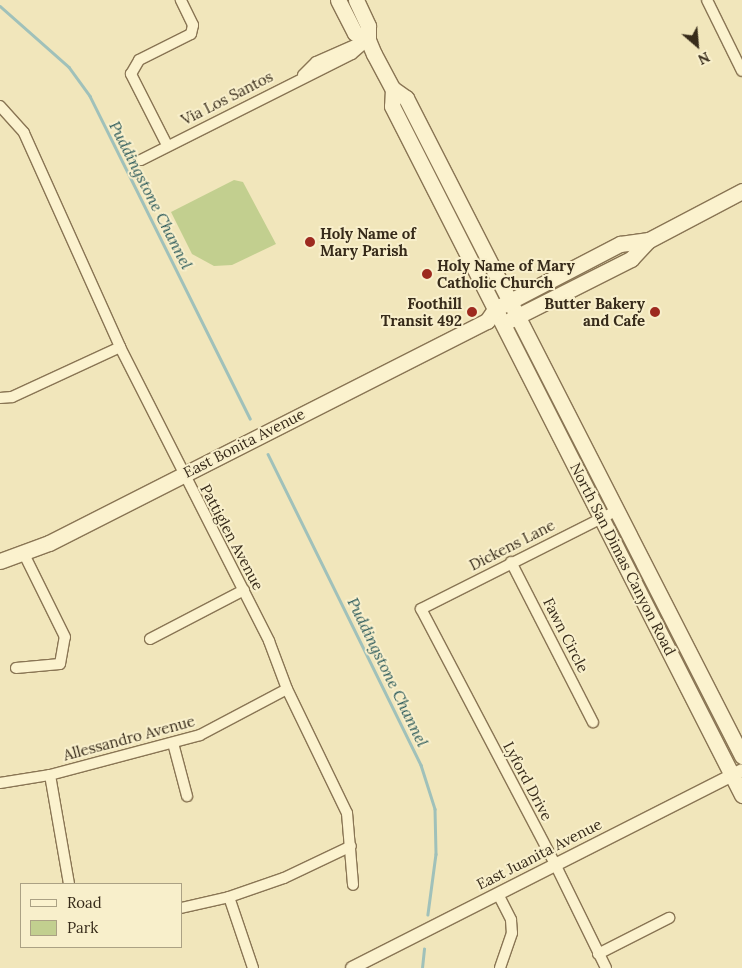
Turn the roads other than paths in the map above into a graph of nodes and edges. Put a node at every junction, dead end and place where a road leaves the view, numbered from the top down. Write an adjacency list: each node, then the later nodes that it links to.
1 (181, 0): 9 (street)
2 (338, 0): 5 (main road)
3 (356, 0): 5 (main road)
4 (707, 0): 6 (street)
5 (368, 40): 7 (main road); 9 (street, Via Los Santos)
6 (742, 71)
7 (393, 88): 13 (main road, North San Dimas Canyon Road); 14 (main road)
8 (0, 106): 17 (street, Pattiglen Avenue)
9 (167, 145): 10 (street, Via Los Santos)
10 (141, 160)
11 (742, 191): 12 (main road, East Bonita Avenue)
12 (649, 240): 13 (main road, East Bonita Avenue); 15 (main road, East Bonita Avenue)
13 (510, 301): 14 (main road, East Bonita Avenue); 15 (main road, North San Dimas Canyon Road)
14 (491, 315): 16 (main road); 19 (main road, East Bonita Avenue)
15 (517, 315): 16 (main road, East Bonita Avenue); 20 (main road, North San Dimas Canyon Road)
16 (503, 324): 21 (main road, North San Dimas Canyon Road)
17 (120, 347): 18 (street); 19 (street, Pattiglen Avenue)
18 (0, 398)
19 (182, 474): 22 (main road, East Bonita Avenue); 25 (street, Pattiglen Avenue)
20 (618, 510): 21 (street, Dickens Lane); 32 (main road, North San Dimas Canyon Road)
21 (602, 518): 24 (street, Dickens Lane); 33 (main road, North San Dimas Canyon Road)
22 (24, 554): 23 (main road, East Bonita Avenue); 28 (street)
23 (0, 561)
24 (511, 562): 26 (street, Dickens Lane); 30 (street, Fawn Circle)
25 (244, 590): 27 (street); 29 (street, Pattiglen Avenue)
26 (421, 609): 39 (street, Lyford Drive)
27 (150, 639)
28 (16, 668)
29 (287, 689): 31 (street, Allessandro Avenue); 38 (street, Pattiglen Avenue)
30 (593, 722)
31 (174, 743): 34 (street, Allessandro Avenue); 37 (street)
32 (742, 756)
33 (737, 773): 36 (main road, North San Dimas Canyon Road); 39 (street, East Juanita Avenue)
34 (50, 775): 35 (street, Allessandro Avenue); 40 (street)
35 (0, 783)
36 (742, 795)
37 (187, 796)
38 (351, 846): 41 (street, Pattiglen Avenue); 43 (street)
39 (555, 864): 42 (street, East Juanita Avenue); 46 (street, Lyford Drive)
40 (69, 883)
41 (353, 885)
42 (498, 894): 48 (street, East Juanita Avenue); 49 (street)
43 (229, 897): 44 (street); 47 (street)
44 (182, 908)
45 (669, 918): 46 (street)
46 (598, 954): 50 (street, Lyford Drive)
47 (252, 968)
48 (352, 968)
49 (500, 968)
50 (606, 968)

